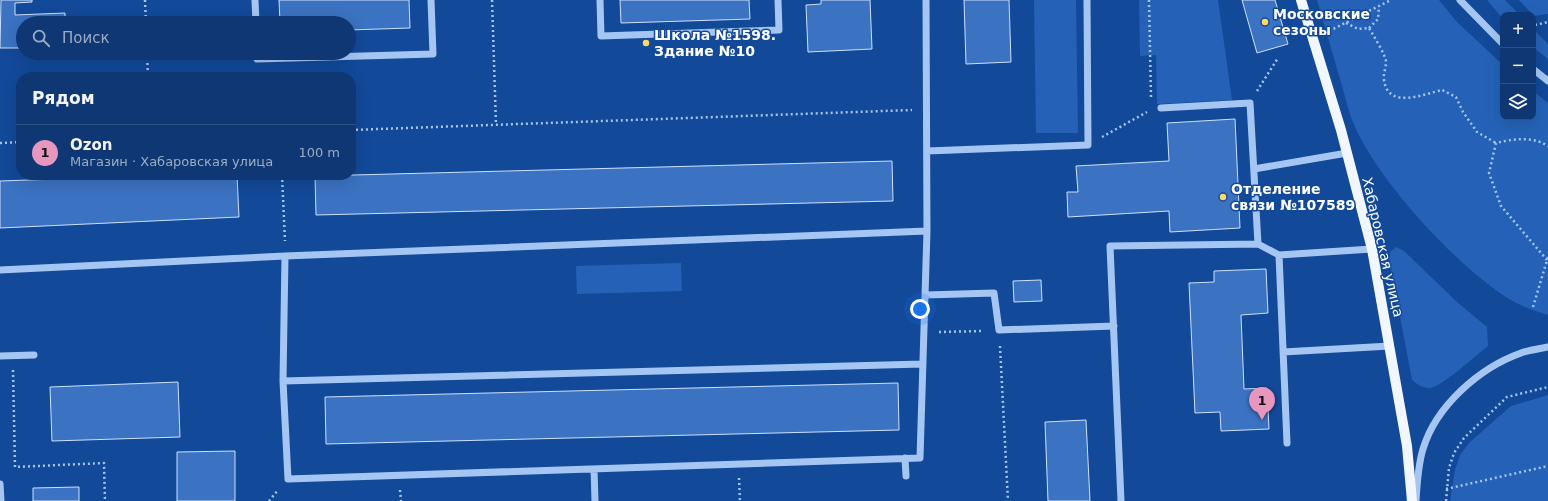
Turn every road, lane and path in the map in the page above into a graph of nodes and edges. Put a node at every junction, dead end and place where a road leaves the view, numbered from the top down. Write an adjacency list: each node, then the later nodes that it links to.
1 (145, 0): 14 (path)
2 (256, 0): 15 (lane)
3 (431, 0): 22 (lane)
4 (492, 0): 32 (path)
5 (600, 0): 6 (lane)
6 (778, 0)
7 (926, 0): 30 (lane)
8 (1087, 0): 37 (lane)
9 (1149, 0): 31 (path)
10 (1391, 0): 13 (path)
11 (1460, 0): 21 (lane)
12 (1302, 1): 40 (main road, Хабаровская улица)
13 (1379, 6): 17 (path); 19 (path)
14 (146, 16)
15 (256, 16)
16 (1548, 22): 18 (path)
17 (1346, 23): 19 (path); 20 (path)
18 (1536, 25)
19 (1369, 28): 36 (path)
20 (1329, 31)
21 (1500, 41)
22 (356, 57)
23 (1278, 58): 28 (path)
24 (147, 60): 26 (path)
25 (1536, 71): 27 (lane)
26 (148, 72)
27 (1548, 81)
28 (1250, 103): 29 (lane); 41 (lane)
29 (1161, 108): 31 (path)
30 (926, 110): 32 (path); 39 (lane)
31 (1151, 110): 37 (path)
32 (496, 125): 33 (path)
33 (356, 130)
34 (16, 142): 35 (path)
35 (0, 143)
36 (1496, 143): 38 (path); 48 (path)
37 (1088, 145): 39 (lane)
38 (1548, 146)
39 (927, 152): 43 (lane)
40 (1347, 153): 41 (lane); 45 (main road, Хабаровская улица)
41 (1254, 169): 44 (lane)
42 (282, 180): 47 (path)
43 (928, 231): 47 (lane); 50 (lane)
44 (1258, 244): 46 (lane); 52 (lane)
45 (1372, 249): 46 (lane); 55 (main road, Хабаровская улица)
46 (1279, 255): 57 (lane)
47 (285, 256): 49 (lane); 62 (lane)
48 (1548, 259): 51 (path)
49 (0, 270)
50 (926, 295): 53 (lane); 54 (lane)
51 (1533, 307)
52 (1114, 326): 53 (lane); 77 (lane)
53 (999, 330): 54 (path); 76 (path)
54 (924, 332): 61 (lane)
55 (1390, 346): 57 (lane); 78 (main road, Хабаровская улица)
56 (1548, 347): 79 (lane)
57 (1283, 352): 64 (lane)
58 (34, 355): 60 (lane)
59 (0, 356): 60 (lane)
60 (12, 356): 73 (path)
61 (923, 364): 62 (lane); 65 (lane)
62 (283, 381): 68 (lane)
63 (1548, 386): 71 (path)
64 (1287, 443)
65 (905, 458): 66 (lane); 69 (lane)
66 (739, 464): 68 (lane); 75 (path)
67 (1548, 466): 71 (path)
68 (594, 469): 74 (lane)
69 (906, 476)
70 (0, 484): 72 (lane)
71 (1446, 488): 80 (path)
72 (1, 501)
73 (105, 501)
74 (595, 501)
75 (740, 501)
76 (1008, 501)
77 (1121, 501)
78 (1412, 501)
79 (1416, 501)
80 (1446, 501)

